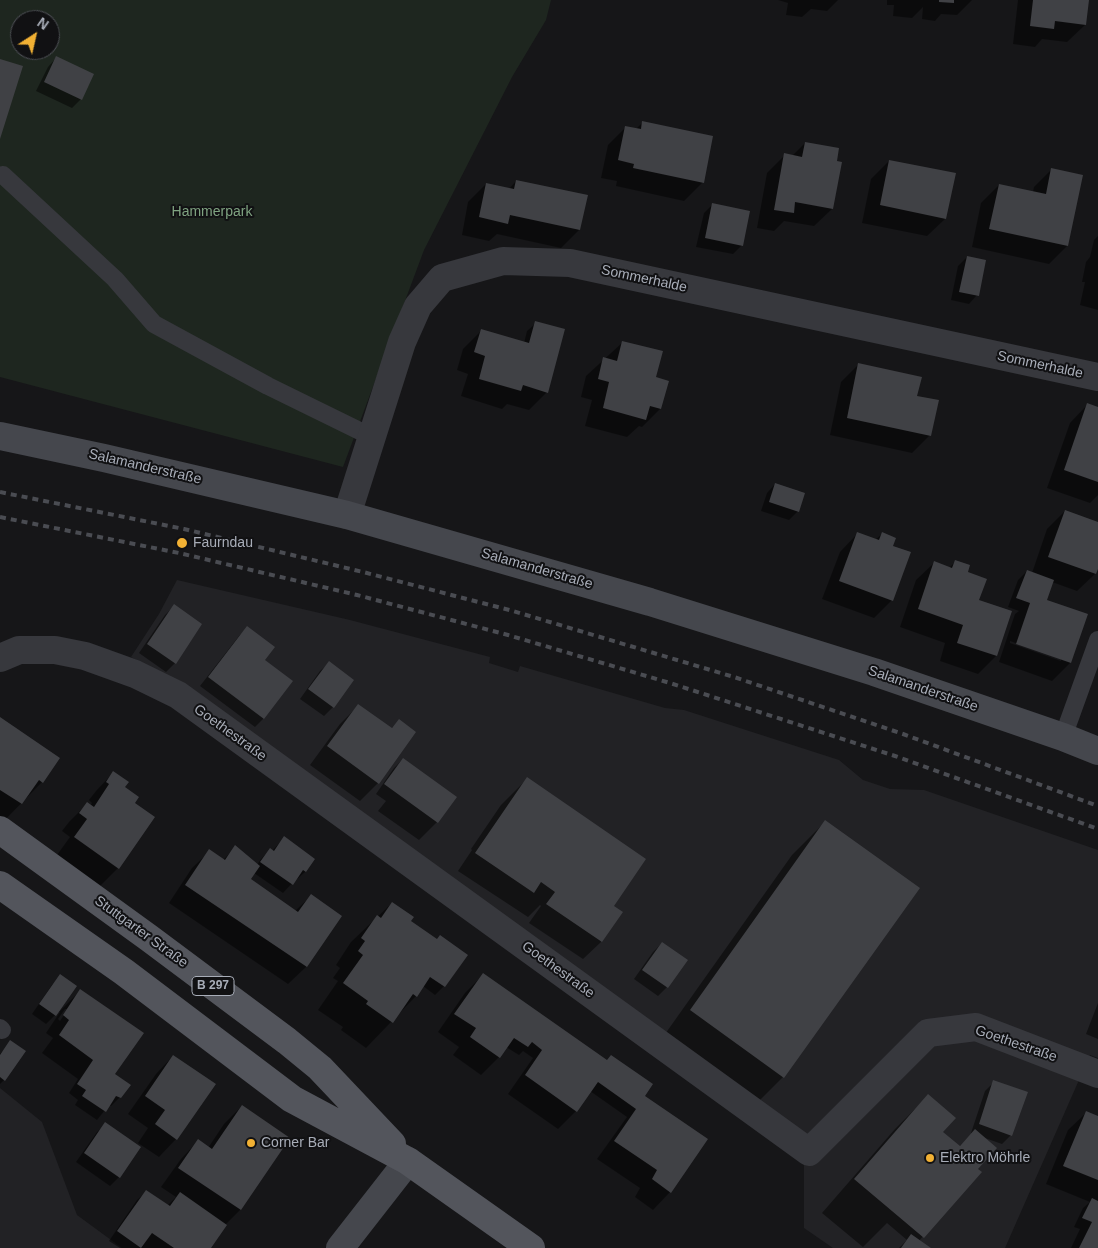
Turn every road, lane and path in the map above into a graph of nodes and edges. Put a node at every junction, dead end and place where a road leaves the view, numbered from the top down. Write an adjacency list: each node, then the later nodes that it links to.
1 (3, 175): 4 (lane)
2 (1098, 377): 4 (street, Sommerhalde)
3 (0, 436): 5 (street, Salamanderstraße)
4 (372, 437): 5 (street, Sommerhalde)
5 (347, 515): 8 (street, Salamanderstraße)
6 (1098, 640): 8 (lane)
7 (0, 658): 12 (street, Goethestraße)
8 (1064, 737): 9 (street, Salamanderstraße)
9 (1098, 752)
10 (0, 830): 13 (main road, Stuttgarter Straße / B 297)
11 (0, 885): 13 (main road, Stuttgarter Straße / B 297)
12 (1098, 1074)
13 (408, 1162): 14 (street); 15 (main road, Stuttgarter Straße / B 297)
14 (340, 1248)
15 (531, 1248)

